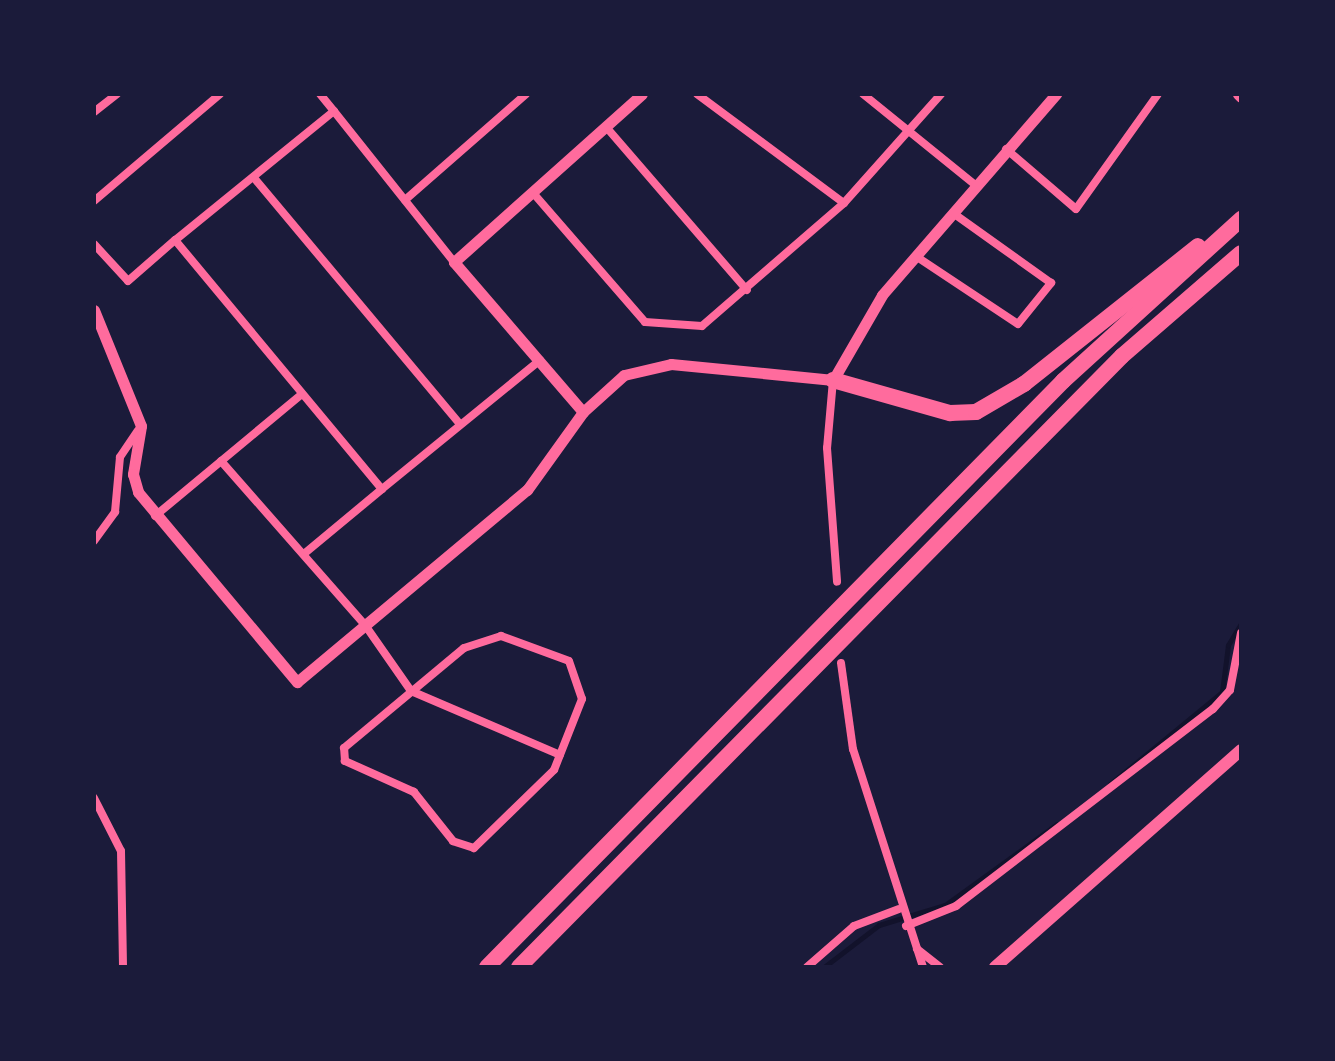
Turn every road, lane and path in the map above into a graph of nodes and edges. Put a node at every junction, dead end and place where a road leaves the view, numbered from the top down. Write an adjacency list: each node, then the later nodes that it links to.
1 (117, 94): 12 (street)
2 (220, 94): 20 (street)
3 (320, 94): 11 (street)
4 (526, 94): 19 (street)
5 (642, 94): 13 (street)
6 (697, 94): 21 (street)
7 (863, 94): 14 (street)
8 (941, 94): 14 (street)
9 (1056, 94): 15 (street)
10 (1158, 94): 15 (street)
11 (334, 111): 16 (street); 19 (street)
12 (94, 112)
13 (607, 128): 18 (street); 29 (street)
14 (911, 130): 17 (street); 21 (street)
15 (1006, 149): 17 (street)
16 (255, 179): 24 (street); 35 (street)
17 (974, 184): 22 (street)
18 (534, 194): 28 (street); 29 (street)
19 (405, 200): 28 (street)
20 (94, 201)
21 (844, 203): 29 (street)
22 (953, 213): 27 (street); 27 (street)
23 (1241, 218): 32 (highway); 54 (highway)
24 (175, 240): 25 (street); 33 (street)
25 (94, 244)
26 (1241, 253): 55 (highway)
27 (917, 257): 32 (street)
28 (454, 262): 31 (street)
29 (747, 290)
30 (94, 310): 36 (street)
31 (540, 360): 34 (street); 35 (street)
32 (833, 380): 34 (street); 42 (street)
33 (302, 394): 37 (street); 38 (street)
34 (583, 412): 43 (street)
35 (460, 424): 38 (street)
36 (141, 426): 39 (street); 40 (street)
37 (221, 461): 39 (street); 41 (street)
38 (382, 489): 41 (street)
39 (154, 517): 43 (street)
40 (94, 541)
41 (305, 553): 43 (street)
42 (837, 582)
43 (365, 625): 46 (street)
44 (1241, 633): 51 (street)
45 (841, 663): 50 (street)
46 (411, 691): 48 (street); 48 (street); 48 (street)
47 (1241, 750): 59 (main road)
48 (560, 755)
49 (94, 798): 53 (street)
50 (899, 909): 51 (street); 56 (street)
51 (906, 926): 52 (street)
52 (914, 945): 57 (street); 58 (street)
53 (123, 967)
54 (487, 967)
55 (519, 967)
56 (807, 967)
57 (923, 967)
58 (940, 967)
59 (995, 967)

